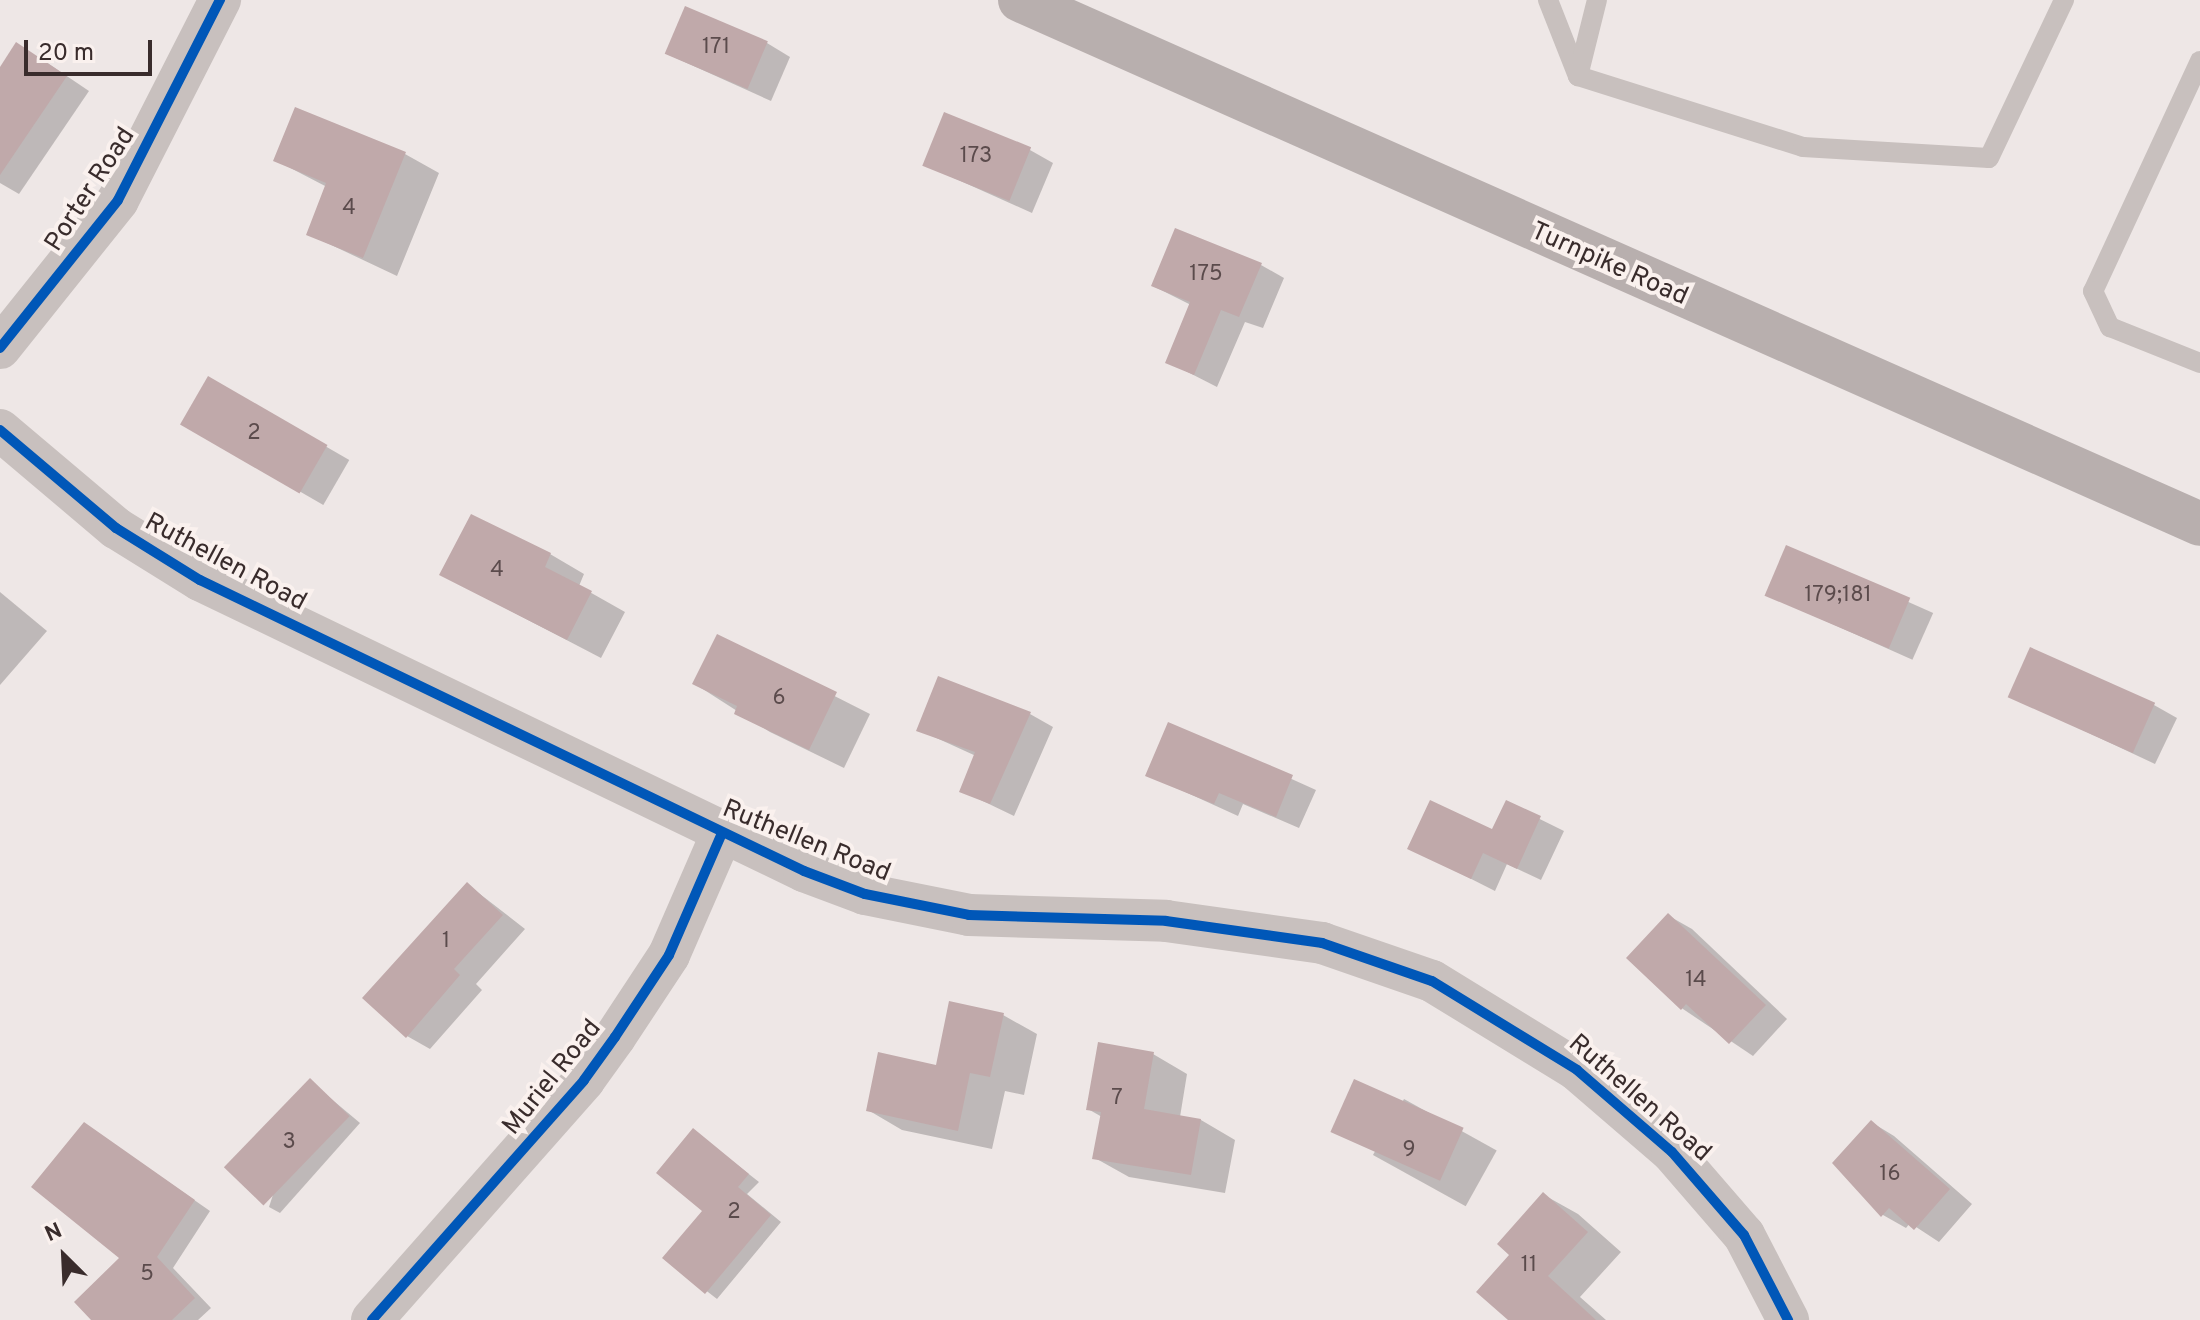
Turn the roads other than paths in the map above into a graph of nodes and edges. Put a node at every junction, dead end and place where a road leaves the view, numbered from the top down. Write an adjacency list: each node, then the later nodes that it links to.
1 (220, 0): 8 (street, Porter Road)
2 (1020, 0): 11 (main road, Turnpike Road)
3 (1548, 0): 7 (lane)
4 (1597, 0): 7 (lane)
5 (2064, 0): 7 (lane)
6 (2200, 61): 9 (lane)
7 (1578, 76)
8 (0, 348)
9 (2200, 363)
10 (0, 430): 12 (street, Ruthellen Road)
11 (2200, 524)
12 (722, 833): 13 (street, Muriel Road); 14 (street, Ruthellen Road)
13 (372, 1320)
14 (1788, 1320)

